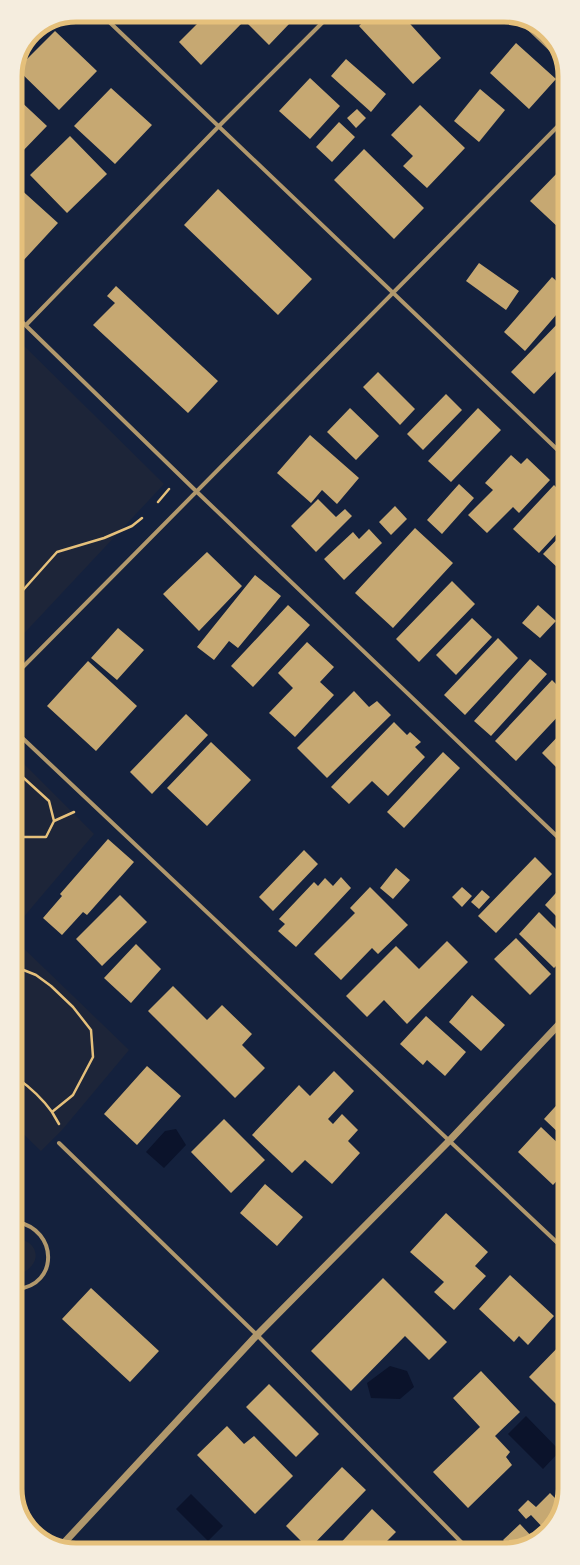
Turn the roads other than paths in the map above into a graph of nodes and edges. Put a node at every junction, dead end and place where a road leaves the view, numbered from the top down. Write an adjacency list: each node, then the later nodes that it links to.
1 (109, 22): 5 (street)
2 (323, 22): 5 (street)
3 (526, 27): 4 (street)
4 (551, 50)
5 (218, 126): 7 (street); 9 (street)
6 (558, 126): 7 (street)
7 (394, 293): 10 (street); 11 (street)
8 (22, 321): 9 (street)
9 (26, 325): 11 (street)
10 (558, 449)
11 (197, 492): 12 (street); 14 (street)
12 (22, 668)
13 (22, 738): 16 (street)
14 (558, 837)
15 (558, 1025): 16 (street)
16 (449, 1141): 19 (street); 21 (street)
17 (59, 1143): 21 (street)
18 (22, 1223): 20 (street)
19 (558, 1243)
20 (22, 1289)
21 (257, 1335): 22 (street); 23 (street)
22 (65, 1542)
23 (462, 1543)

